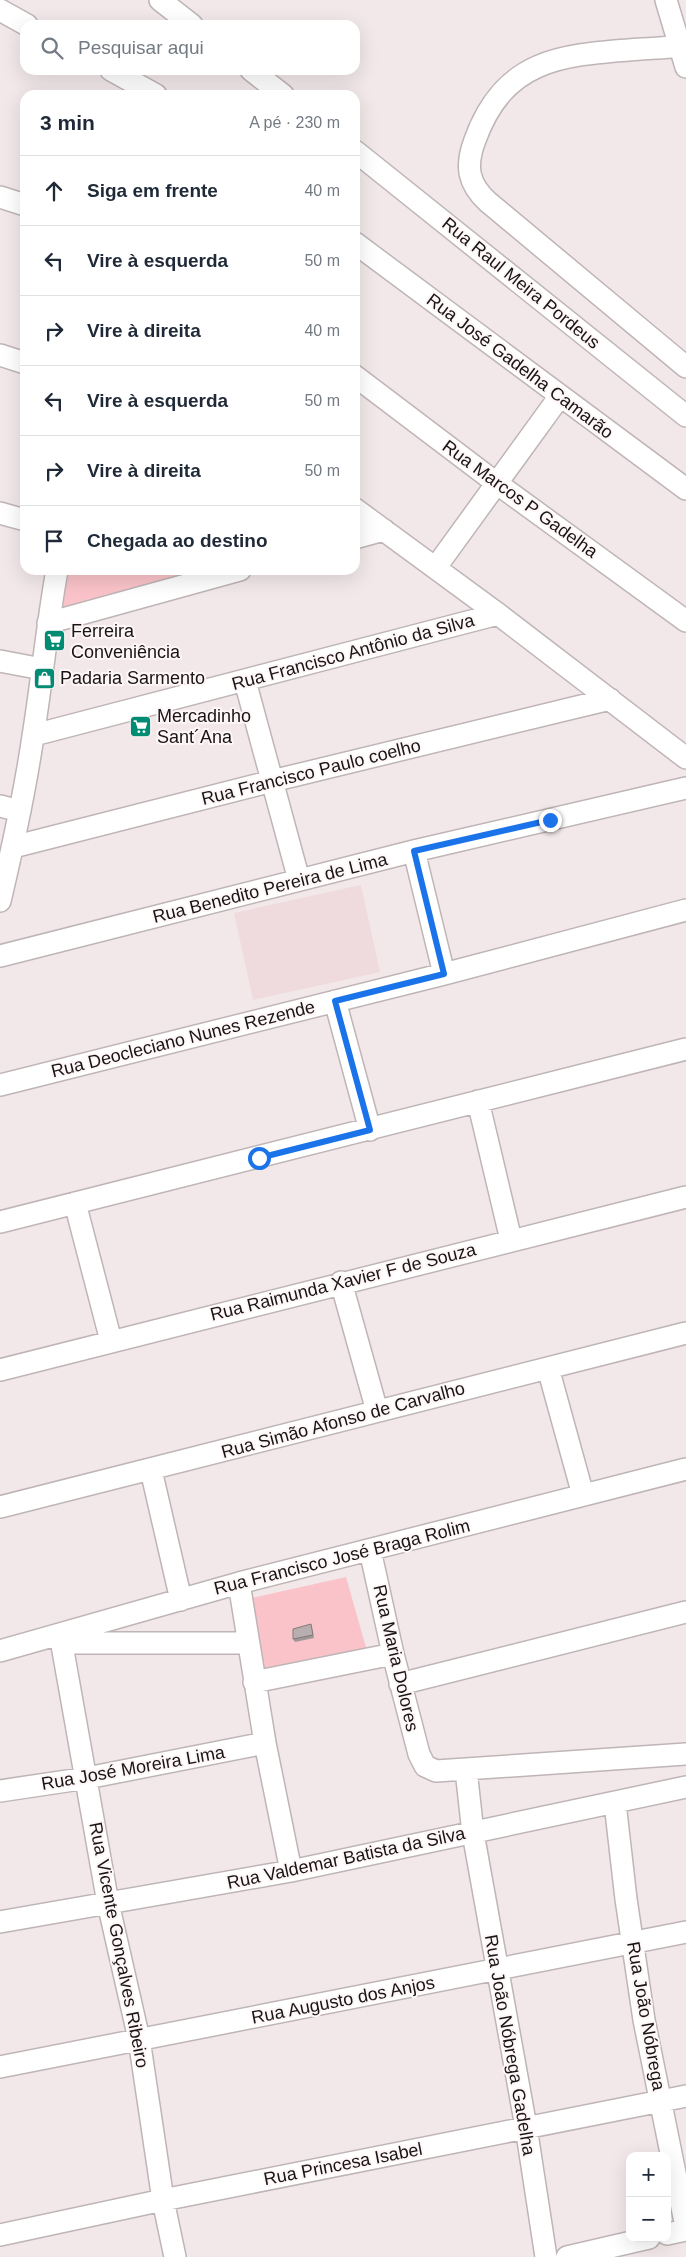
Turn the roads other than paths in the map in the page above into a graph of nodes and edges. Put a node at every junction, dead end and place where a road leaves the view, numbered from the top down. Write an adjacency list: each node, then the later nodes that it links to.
1 (160, 0): 4 (street)
2 (666, 0): 6 (street)
3 (0, 10): 5 (street)
4 (186, 20)
5 (20, 21)
6 (684, 45): 7 (street); 18 (street)
7 (686, 67)
8 (120, 75): 10 (street)
9 (257, 75): 11 (street)
10 (147, 90)
11 (277, 90)
12 (360, 154): 21 (street, Rua Raul Meira Pordeus)
13 (0, 198): 14 (street)
14 (20, 204)
15 (360, 247): 20 (street, Rua José Gadelha Camarão)
16 (0, 355): 17 (street)
17 (20, 361)
18 (686, 367)
19 (360, 380): 22 (street, Rua Marcos P Gadelha)
20 (560, 396): 22 (street); 23 (street, Rua José Gadelha Camarão)
21 (686, 416)
22 (495, 482): 29 (street); 33 (street, Rua Marcos P Gadelha)
23 (686, 489)
24 (0, 512): 26 (street)
25 (360, 513): 27 (street)
26 (20, 518)
27 (384, 530): 28 (street); 29 (street)
28 (360, 537)
29 (436, 567): 32 (street)
30 (56, 575): 34 (street)
31 (222, 575): 34 (street)
32 (498, 614): 37 (street, Rua Francisco Antônio da Silva); 38 (street)
33 (686, 621)
34 (48, 623): 36 (street)
35 (0, 661): 36 (street)
36 (42, 669): 39 (street)
37 (246, 681): 39 (street, Rua Francisco Antônio da Silva); 41 (street)
38 (610, 699): 40 (street); 41 (street, Rua Francisco Paulo coelho)
39 (34, 735): 43 (street)
40 (686, 758)
41 (272, 781): 44 (street, Rua Francisco Paulo coelho); 46 (street)
42 (686, 788): 45 (street, Rua Benedito Pereira de Lima)
43 (10, 808): 44 (street)
44 (13, 847): 47 (street)
45 (414, 851): 46 (street, Rua Benedito Pereira de Lima); 50 (street)
46 (299, 880): 49 (street, Rua Benedito Pereira de Lima)
47 (0, 901)
48 (686, 910): 50 (street, Rua Deocleciano Nunes Rezende)
49 (0, 956)
50 (444, 974): 51 (street, Rua Deocleciano Nunes Rezende)
51 (335, 1001): 53 (street, Rua Deocleciano Nunes Rezende); 55 (street)
52 (686, 1049): 54 (street)
53 (0, 1085)
54 (478, 1101): 55 (street); 59 (street)
55 (370, 1130): 57 (street)
56 (686, 1197): 59 (street, Rua Raimunda Xavier F de Souza)
57 (75, 1203): 58 (street); 62 (street)
58 (0, 1222)
59 (511, 1240): 60 (street, Rua Raimunda Xavier F de Souza)
60 (342, 1282): 62 (street, Rua Raimunda Xavier F de Souza); 65 (street)
61 (686, 1333): 63 (street, Rua Simão Afonso de Carvalho)
62 (110, 1341): 64 (street, Rua Raimunda Xavier F de Souza)
63 (548, 1368): 65 (street, Rua Simão Afonso de Carvalho); 68 (street)
64 (0, 1370)
65 (377, 1411): 66 (street, Rua Simão Afonso de Carvalho)
66 (151, 1470): 69 (street, Rua Simão Afonso de Carvalho); 72 (street)
67 (686, 1470): 68 (street, Rua Francisco José Braga Rolim)
68 (583, 1495): 70 (street, Rua Francisco José Braga Rolim)
69 (0, 1507)
70 (370, 1550): 71 (street, Rua Francisco José Braga Rolim); 77 (street, Rua Maria Dolores)
71 (239, 1583): 72 (street, Rua Francisco José Braga Rolim); 75 (street)
72 (181, 1600): 74 (street, Rua Francisco José Braga Rolim)
73 (686, 1612): 79 (street)
74 (61, 1638): 75 (street); 76 (street, Rua Francisco José Braga Rolim); 83 (street, Rua Vicente Gonçalves Ribeiro)
75 (247, 1643): 78 (street)
76 (0, 1651)
77 (393, 1654): 78 (street); 79 (street, Rua Maria Dolores)
78 (254, 1682): 80 (street)
79 (400, 1684): 82 (street, Rua Maria Dolores)
80 (265, 1743): 83 (street, Rua José Moreira Lima); 88 (street)
81 (686, 1754): 82 (street)
82 (466, 1770): 87 (street, Rua Valdemar Batista da Silva)
83 (87, 1778): 85 (street, Rua José Moreira Lima); 89 (street, Rua Vicente Gonçalves Ribeiro)
84 (686, 1787): 86 (street)
85 (0, 1791)
86 (615, 1803): 87 (street); 92 (street, Rua João Nóbrega)
87 (473, 1833): 88 (street, Rua Valdemar Batista da Silva); 93 (street, Rua João Nóbrega Gadelha)
88 (291, 1871): 89 (street, Rua Valdemar Batista da Silva)
89 (108, 1903): 90 (street, Rua Valdemar Batista da Silva); 94 (street, Rua Vicente Gonçalves Ribeiro)
90 (0, 1922)
91 (686, 1932): 92 (street, Rua Augusto dos Anjos)
92 (632, 1944): 93 (street, Rua Augusto dos Anjos); 97 (street, Rua João Nóbrega)
93 (497, 1971): 94 (street, Rua Augusto dos Anjos); 98 (street, Rua João Nóbrega Gadelha)
94 (139, 2039): 95 (street, Rua Augusto dos Anjos); 99 (street, Rua Vicente Gonçalves Ribeiro)
95 (0, 2068)
96 (686, 2096): 97 (street, Rua Princesa Isabel)
97 (662, 2101): 98 (street, Rua Princesa Isabel); 100 (street, Rua João Nóbrega)
98 (526, 2127): 99 (street, Rua Princesa Isabel); 105 (street, Rua João Nóbrega Gadelha)
99 (163, 2200): 102 (street, Rua Princesa Isabel); 104 (street, Rua Vicente Gonçalves Ribeiro)
100 (686, 2228): 101 (street)
101 (671, 2233)
102 (0, 2235)
103 (633, 2242): 106 (street)
104 (174, 2257)
105 (546, 2257)
106 (567, 2257)

